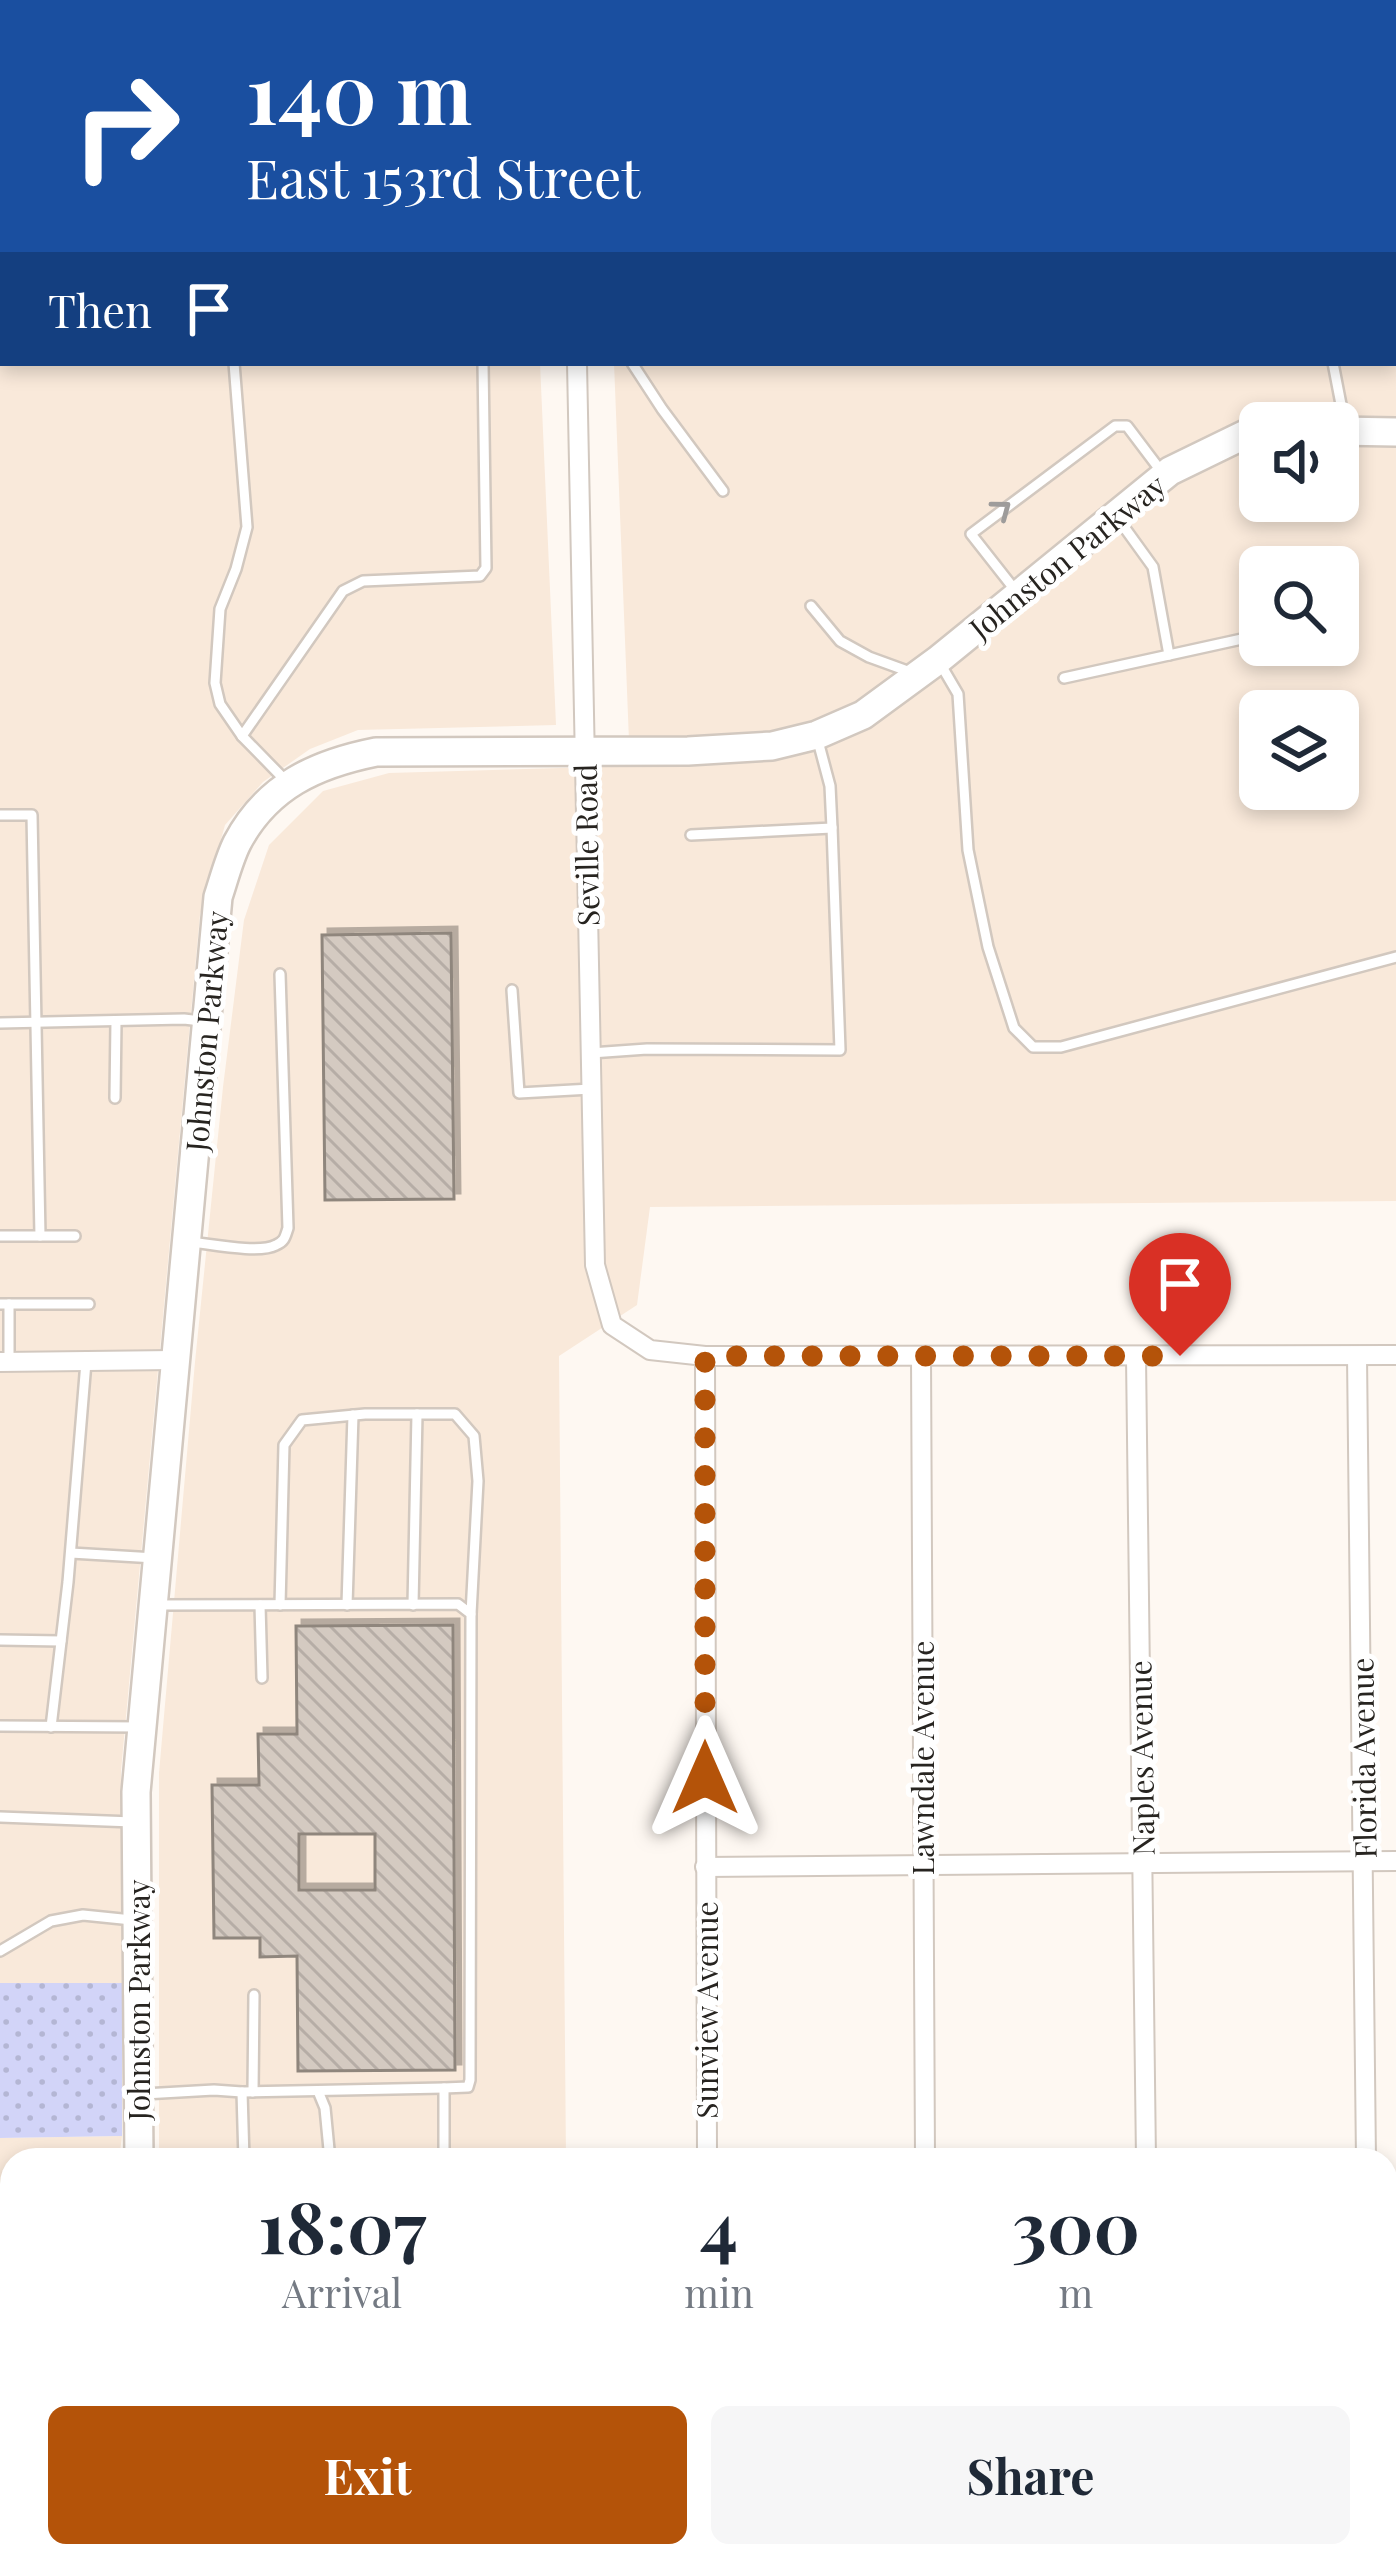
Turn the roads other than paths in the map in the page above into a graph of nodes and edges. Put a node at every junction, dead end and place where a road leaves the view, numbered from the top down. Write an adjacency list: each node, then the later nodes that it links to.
1 (234, 366): 20 (lane)
2 (483, 366): 20 (lane)
3 (577, 366): 21 (street, Seville Road)
4 (634, 366): 11 (lane)
5 (1333, 366): 6 (lane)
6 (1338, 402)
7 (1359, 431): 8 (street)
8 (1396, 432)
9 (1239, 438): 10 (street, Johnston Parkway)
10 (1164, 476): 12 (street, Johnston Parkway); 13 (lane, one-way to 10)
11 (722, 491)
12 (1116, 515): 13 (street, Johnston Parkway); 16 (lane)
13 (1018, 595): 17 (street, Johnston Parkway)
14 (811, 607): 17 (lane)
15 (1239, 640): 16 (lane)
16 (1169, 655): 18 (lane)
17 (928, 667): 19 (street, Johnston Parkway); 26 (lane)
18 (1064, 678)
19 (817, 735): 21 (street, Johnston Parkway); 24 (lane)
20 (242, 736): 22 (lane)
21 (583, 752): 22 (street, Johnston Parkway); 33 (street, Seville Road)
22 (289, 784): 30 (street, Johnston Parkway)
23 (0, 815): 32 (lane)
24 (832, 827): 25 (lane); 33 (lane)
25 (691, 835)
26 (1396, 957)
27 (280, 974): 39 (lane)
28 (512, 990): 34 (lane)
29 (116, 1021): 30 (lane); 32 (lane); 35 (lane)
30 (206, 1022): 39 (street, Johnston Parkway)
31 (0, 1023): 32 (lane)
32 (36, 1023): 37 (lane)
33 (591, 1053): 34 (street, Seville Road)
34 (591, 1089): 43 (street, Seville Road)
35 (115, 1098)
36 (0, 1236): 37 (lane)
37 (40, 1236): 38 (lane)
38 (75, 1236)
39 (185, 1242): 47 (street, Johnston Parkway)
40 (4, 1304): 41 (lane); 49 (lane)
41 (89, 1304)
42 (1396, 1355): 45 (street)
43 (705, 1356): 44 (street); 72 (street, Sunview Avenue)
44 (921, 1356): 46 (street); 71 (street, Lawndale Avenue)
45 (1357, 1356): 46 (street); 68 (street, Florida Avenue)
46 (1136, 1357): 70 (street, Naples Avenue)
47 (174, 1360): 48 (street); 53 (street, Johnston Parkway)
48 (86, 1361): 49 (street); 52 (lane)
49 (4, 1362)
50 (417, 1414): 51 (lane); 58 (lane); 59 (lane)
51 (353, 1415): 56 (lane); 57 (lane)
52 (71, 1553): 53 (lane); 61 (lane)
53 (157, 1558): 54 (street, Johnston Parkway)
54 (153, 1605): 55 (lane); 65 (street, Johnston Parkway)
55 (260, 1605): 56 (lane); 62 (lane)
56 (280, 1605): 57 (lane)
57 (347, 1605): 58 (lane)
58 (413, 1605): 59 (lane)
59 (471, 1614): 76 (lane)
60 (0, 1640): 61 (lane)
61 (61, 1641): 64 (lane)
62 (262, 1678)
63 (0, 1726): 64 (lane)
64 (51, 1726): 65 (lane)
65 (142, 1727): 67 (street, Johnston Parkway)
66 (0, 1816): 67 (lane)
67 (136, 1822): 73 (street, Johnston Parkway)
68 (1364, 1861): 69 (street); 70 (street); 87 (street, Florida Avenue)
69 (1396, 1861)
70 (1142, 1864): 71 (street); 86 (street, Naples Avenue)
71 (922, 1866): 72 (street); 85 (street, Lawndale Avenue)
72 (705, 1868): 84 (street, Sunview Avenue)
73 (137, 1921): 74 (lane); 79 (street, Johnston Parkway)
74 (0, 1951)
75 (254, 1995): 78 (lane)
76 (444, 2088): 77 (lane); 83 (lane)
77 (317, 2091): 78 (lane); 82 (lane)
78 (248, 2092): 79 (lane); 81 (lane)
79 (139, 2094): 80 (street, Johnston Parkway)
80 (139, 2148)
81 (245, 2148)
82 (329, 2148)
83 (444, 2148)
84 (707, 2148)
85 (925, 2148)
86 (1146, 2148)
87 (1366, 2148)

